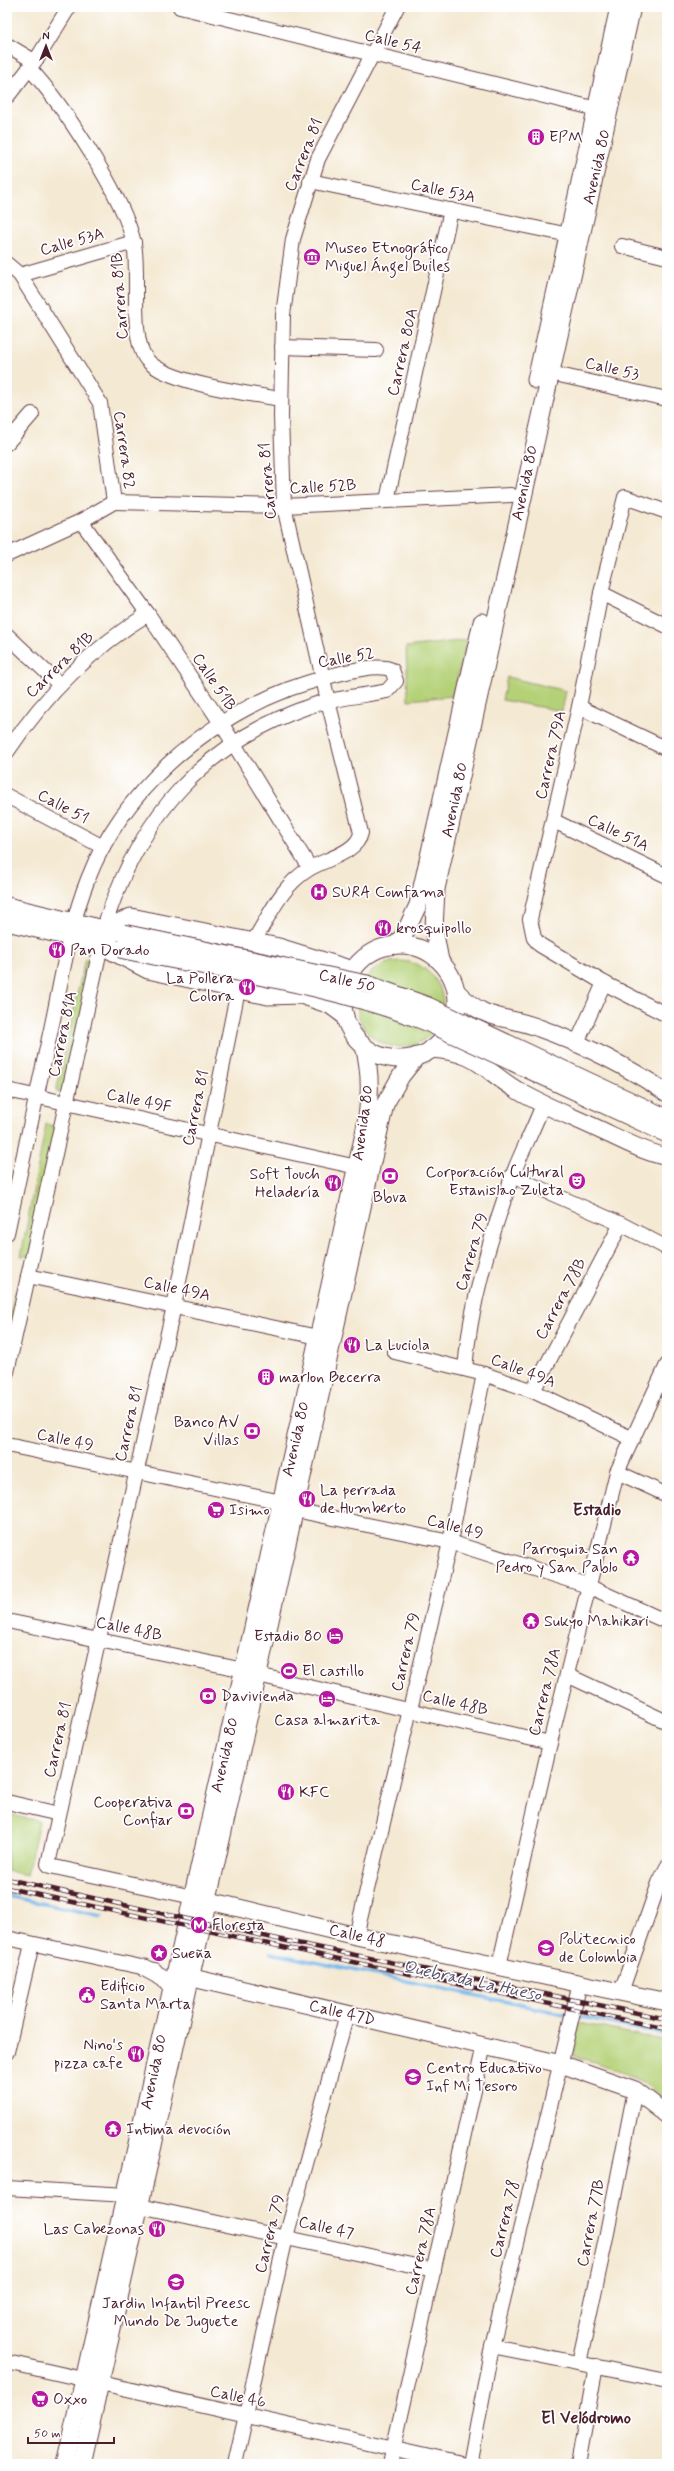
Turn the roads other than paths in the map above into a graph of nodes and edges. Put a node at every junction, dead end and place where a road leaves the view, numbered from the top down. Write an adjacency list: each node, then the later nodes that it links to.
1 (69, 7): 9 (street)
2 (180, 7): 6 (street, Calle 54)
3 (396, 7): 8 (street, Carrera 81)
4 (619, 7): 11 (main road, Avenida 80)
5 (632, 7): 22 (main road, Avenida 80)
6 (200, 9): 8 (street, Calle 54)
7 (7, 45): 9 (street, Carrera 81B)
8 (371, 53): 11 (street, Calle 54); 12 (street, Carrera 81)
9 (32, 65): 10 (street); 15 (street, Carrera 81B)
10 (7, 97)
11 (597, 109): 14 (main road, Avenida 80)
12 (310, 181): 13 (street, Calle 53A); 20 (street, Carrera 81)
13 (452, 210): 14 (street, Calle 53A); 28 (street, Carrera 80A)
14 (569, 235): 27 (main road, Avenida 80)
15 (134, 242): 19 (street, Calle 53A); 23 (street, Carrera 81B)
16 (622, 246): 17 (street)
17 (667, 257)
18 (7, 264): 19 (street, Carrera 82)
19 (20, 275): 29 (street, Carrera 82)
20 (282, 347): 21 (street); 23 (street, Carrera 81)
21 (376, 350)
22 (550, 373): 24 (street, Calle 53); 58 (main road, Avenida 80)
23 (281, 400): 30 (street, Carrera 81)
24 (667, 400)
25 (32, 414): 26 (street)
26 (7, 443)
27 (511, 495): 28 (street, Calle 52B); 57 (main road, Avenida 80)
28 (387, 500): 30 (street, Calle 52B)
29 (114, 502): 30 (street, Calle 52B); 32 (street, Carrera 82)
30 (284, 506): 38 (street, Carrera 81)
31 (667, 512): 34 (street, Carrera 79A)
32 (81, 521): 33 (street, Carrera 82); 35 (street, Calle 51B)
33 (7, 555)
34 (601, 593): 36 (street); 41 (street, Carrera 79A)
35 (148, 614): 39 (street, Carrera 81B); 42 (street, Calle 51B)
36 (667, 626)
37 (7, 635): 39 (street)
38 (323, 677): 40 (street, Carrera 81); 40 (street, Calle 52); 42 (street, Calle 52)
39 (60, 685): 45 (street, Carrera 81B)
40 (328, 701): 43 (street, Calle 52); 49 (street, Carrera 81)
41 (579, 707): 44 (street); 47 (street, Carrera 79A)
42 (221, 723): 43 (street, Calle 51B); 48 (street, Carrera 81A)
43 (234, 744): 49 (street, Calle 51B); 54 (street, Carrera 81A)
44 (667, 749)
45 (7, 752)
46 (7, 796): 48 (street, Calle 51)
47 (554, 822): 50 (street, Calle 51A); 60 (street, Carrera 79A)
48 (103, 847): 53 (street, Carrera 81A)
49 (310, 868): 56 (street, Carrera 81)
50 (667, 876)
51 (7, 906): 53 (main road, Calle 50)
52 (7, 922): 53 (main road, Calle 50)
53 (73, 930): 54 (main road, Calle 50); 70 (street, Carrera 81A)
54 (102, 937): 55 (main road, Calle 50); 56 (main road); 61 (main road); 71 (street, Carrera 81A)
55 (121, 941): 73 (main road, Calle 50, bridge); 75 (main road, Calle 50, bridge)
56 (253, 942): 59 (main road)
57 (396, 945): 58 (main road); 59 (main road)
58 (440, 961): 62 (main road)
59 (353, 970): 64 (main road)
60 (604, 983): 63 (street); 65 (street)
61 (238, 990): 64 (main road); 74 (street, Carrera 81)
62 (457, 992): 65 (main road); 67 (main road)
63 (667, 1014)
64 (345, 1016): 66 (main road)
65 (576, 1045): 69 (main road)
66 (364, 1046): 67 (main road); 77 (main road, Avenida 80)
67 (424, 1053): 72 (main road); 97 (main road, Avenida 80)
68 (7, 1090): 70 (street, Calle 49F)
69 (667, 1093)
70 (36, 1096): 71 (street, Calle 49F); 80 (street, Carrera 81A)
71 (65, 1102): 74 (street, Calle 49F); 82 (street, Carrera 81A)
72 (543, 1104): 76 (main road); 78 (street, Carrera 79)
73 (667, 1118)
74 (208, 1134): 77 (street, Calle 49F); 83 (street, Carrera 81)
75 (667, 1134)
76 (667, 1157)
77 (357, 1166): 85 (main road, Avenida 80)
78 (512, 1176): 79 (street); 87 (street, Carrera 79)
79 (621, 1224): 81 (street); 91 (street, Carrera 78B)
80 (7, 1233)
81 (667, 1248)
82 (28, 1276): 83 (street, Calle 49A); 84 (street, Carrera 81A)
83 (174, 1306): 85 (street, Calle 49A); 94 (street, Carrera 81)
84 (11, 1334): 89 (street, Carrera 81A)
85 (318, 1336): 97 (main road, Avenida 80)
86 (395, 1352): 87 (street, Calle 49A)
87 (465, 1370): 90 (street, Calle 49A)
88 (666, 1370): 92 (street, Carrera 78A)
89 (7, 1372)
90 (484, 1374): 91 (street, Calle 49A); 98 (street, Carrera 79)
91 (532, 1391): 92 (street, Calle 49A)
92 (633, 1439): 95 (street, Carrera 78A)
93 (7, 1445): 94 (street, Calle 49)
94 (135, 1472): 97 (street, Calle 49); 102 (street, Carrera 81)
95 (617, 1472): 96 (street); 99 (street, Carrera 78A)
96 (667, 1495)
97 (288, 1506): 98 (street, Calle 49); 103 (main road, Avenida 80)
98 (450, 1542): 99 (street, Calle 49); 105 (street, Carrera 79)
99 (588, 1586): 101 (street, Calle 49); 104 (street, Carrera 78A)
100 (7, 1621): 102 (street, Calle 48B)
101 (667, 1622)
102 (98, 1640): 103 (street, Calle 48B); 109 (street, Carrera 81)
103 (251, 1673): 105 (street, Calle 48B); 112 (main road, Avenida 80)
104 (567, 1675): 106 (street); 107 (street, Carrera 78A)
105 (410, 1710): 107 (street, Calle 48B); 113 (street, Carrera 79)
106 (667, 1722)
107 (550, 1743): 116 (street, Carrera 78A)
108 (7, 1802): 109 (street)
109 (59, 1814): 110 (street, Carrera 81)
110 (48, 1865): 112 (street, Calle 48)
111 (667, 1867): 120 (street)
112 (200, 1899): 113 (main road, Calle 48); 118 (main road, Avenida 80)
113 (356, 1936): 116 (main road, Calle 48)
114 (7, 1938): 115 (street)
115 (32, 1944): 117 (street); 124 (street)
116 (499, 1966): 119 (main road, Calle 48)
117 (146, 1968): 118 (main road)
118 (180, 1980): 122 (main road, Calle 47D); 129 (main road, Avenida 80)
119 (580, 1983): 120 (main road, Calle 48); 125 (street, Carrera 78)
120 (621, 1992): 121 (main road, Calle 48)
121 (667, 2002)
122 (347, 2014): 123 (main road, Calle 47D); 130 (street, Carrera 79)
123 (484, 2045): 125 (main road, Calle 47D); 131 (street, Carrera 78A)
124 (7, 2052)
125 (561, 2064): 126 (main road, Calle 47D); 132 (street, Carrera 78)
126 (634, 2090): 127 (main road, Calle 47D); 134 (street, Carrera 77B)
127 (667, 2115)
128 (7, 2188): 129 (street, Calle 47)
129 (134, 2200): 130 (street, Calle 47); 136 (main road, Avenida 80); 138 (main road, Avenida 80)
130 (286, 2237): 131 (street, Calle 47); 139 (street, Carrera 79)
131 (434, 2270): 140 (street, Carrera 78A)
132 (492, 2346): 134 (street); 146 (street, Carrera 78)
133 (7, 2362): 136 (street, Calle 46)
134 (579, 2363): 135 (street)
135 (596, 2366): 137 (street); 147 (street)
136 (83, 2380): 138 (street, Calle 46); 141 (main road, Avenida 80)
137 (667, 2381)
138 (100, 2384): 139 (street, Calle 46); 142 (main road, Avenida 80)
139 (245, 2416): 140 (street, Calle 46); 143 (street, Carrera 79)
140 (393, 2449): 144 (street, Carrera 78A); 145 (street, Calle 46)
141 (66, 2464)
142 (82, 2464)
143 (235, 2464)
144 (390, 2464)
145 (461, 2464)
146 (470, 2464)
147 (578, 2464)

